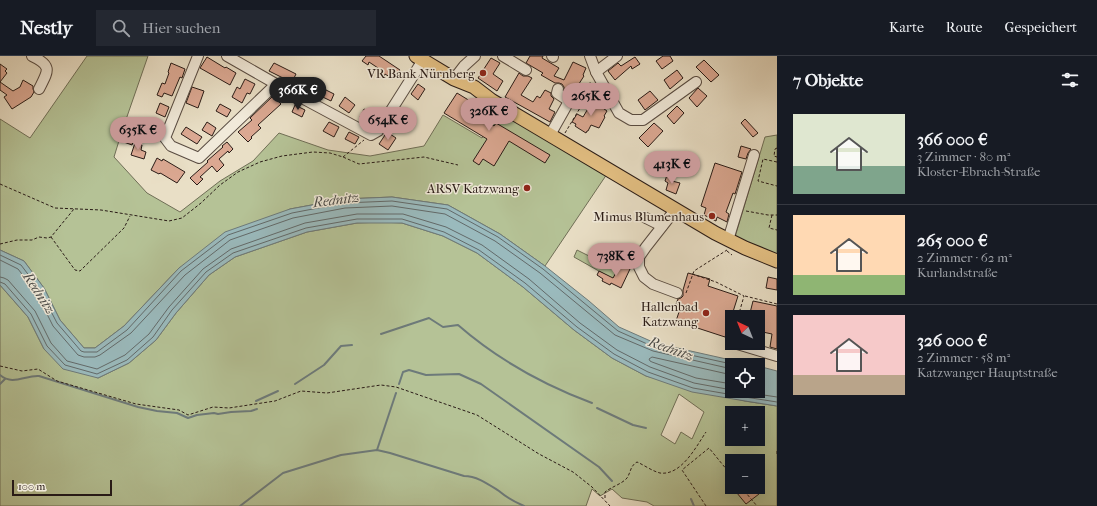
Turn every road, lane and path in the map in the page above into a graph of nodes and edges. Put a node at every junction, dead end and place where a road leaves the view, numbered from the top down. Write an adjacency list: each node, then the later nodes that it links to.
1 (32, 56): 14 (street)
2 (198, 56): 13 (street)
3 (227, 56): 13 (street)
4 (475, 56): 11 (street)
5 (503, 56): 9 (street)
6 (590, 56): 10 (street)
7 (617, 56): 10 (street)
8 (420, 58): 11 (main road); 16 (street)
9 (526, 70)
10 (596, 72): 12 (street); 17 (path)
11 (454, 79): 17 (main road)
12 (696, 82)
13 (276, 84): 16 (street)
14 (38, 89)
15 (558, 89): 17 (street)
16 (371, 135): 20 (path)
17 (555, 138): 28 (main road)
18 (777, 148): 21 (path)
19 (754, 155): 27 (street)
20 (343, 157): 23 (path); 29 (path)
21 (777, 157)
22 (777, 162): 25 (path)
23 (458, 165)
24 (0, 184): 26 (path)
25 (777, 186)
26 (75, 209): 29 (path); 35 (path)
27 (738, 209): 30 (path); 37 (street)
28 (675, 210): 33 (street); 37 (main road)
29 (130, 215): 35 (path)
30 (772, 215): 31 (path); 34 (path)
31 (777, 215)
32 (646, 218): 33 (street)
33 (662, 226): 40 (street)
34 (777, 230)
35 (52, 237): 36 (path)
36 (0, 244)
37 (731, 248): 38 (main road); 39 (path)
38 (777, 261)
39 (692, 274): 40 (path); 41 (path)
40 (681, 295)
41 (744, 296): 42 (path); 43 (path)
42 (777, 304)
43 (740, 310)
44 (758, 350): 45 (street)
45 (777, 356)
46 (0, 366): 52 (path)
47 (706, 432): 52 (path)
48 (777, 452): 49 (path)
49 (777, 454)
50 (725, 467): 54 (path)
51 (747, 494): 55 (path)
52 (605, 499): 53 (path)
53 (610, 506)
54 (706, 506)
55 (757, 506)

